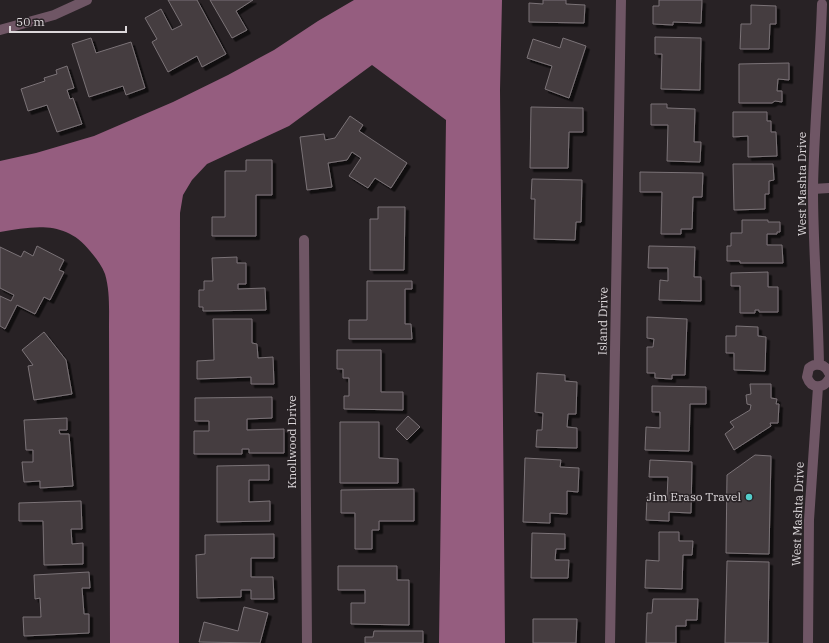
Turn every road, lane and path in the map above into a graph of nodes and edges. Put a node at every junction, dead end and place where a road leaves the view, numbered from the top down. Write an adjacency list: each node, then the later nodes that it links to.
1 (88, 0): 4 (street)
2 (621, 0): 13 (street, Island Drive)
3 (822, 2): 6 (street, West Mashta Drive)
4 (0, 30)
5 (829, 188): 6 (street)
6 (813, 189): 8 (street, West Mashta Drive)
7 (304, 240): 12 (street, Knollwood Drive)
8 (819, 364): 9 (street); 11 (street)
9 (829, 373)
10 (829, 379): 11 (street)
11 (818, 387): 14 (street, West Mashta Drive)
12 (306, 643)
13 (610, 643)
14 (808, 643)

